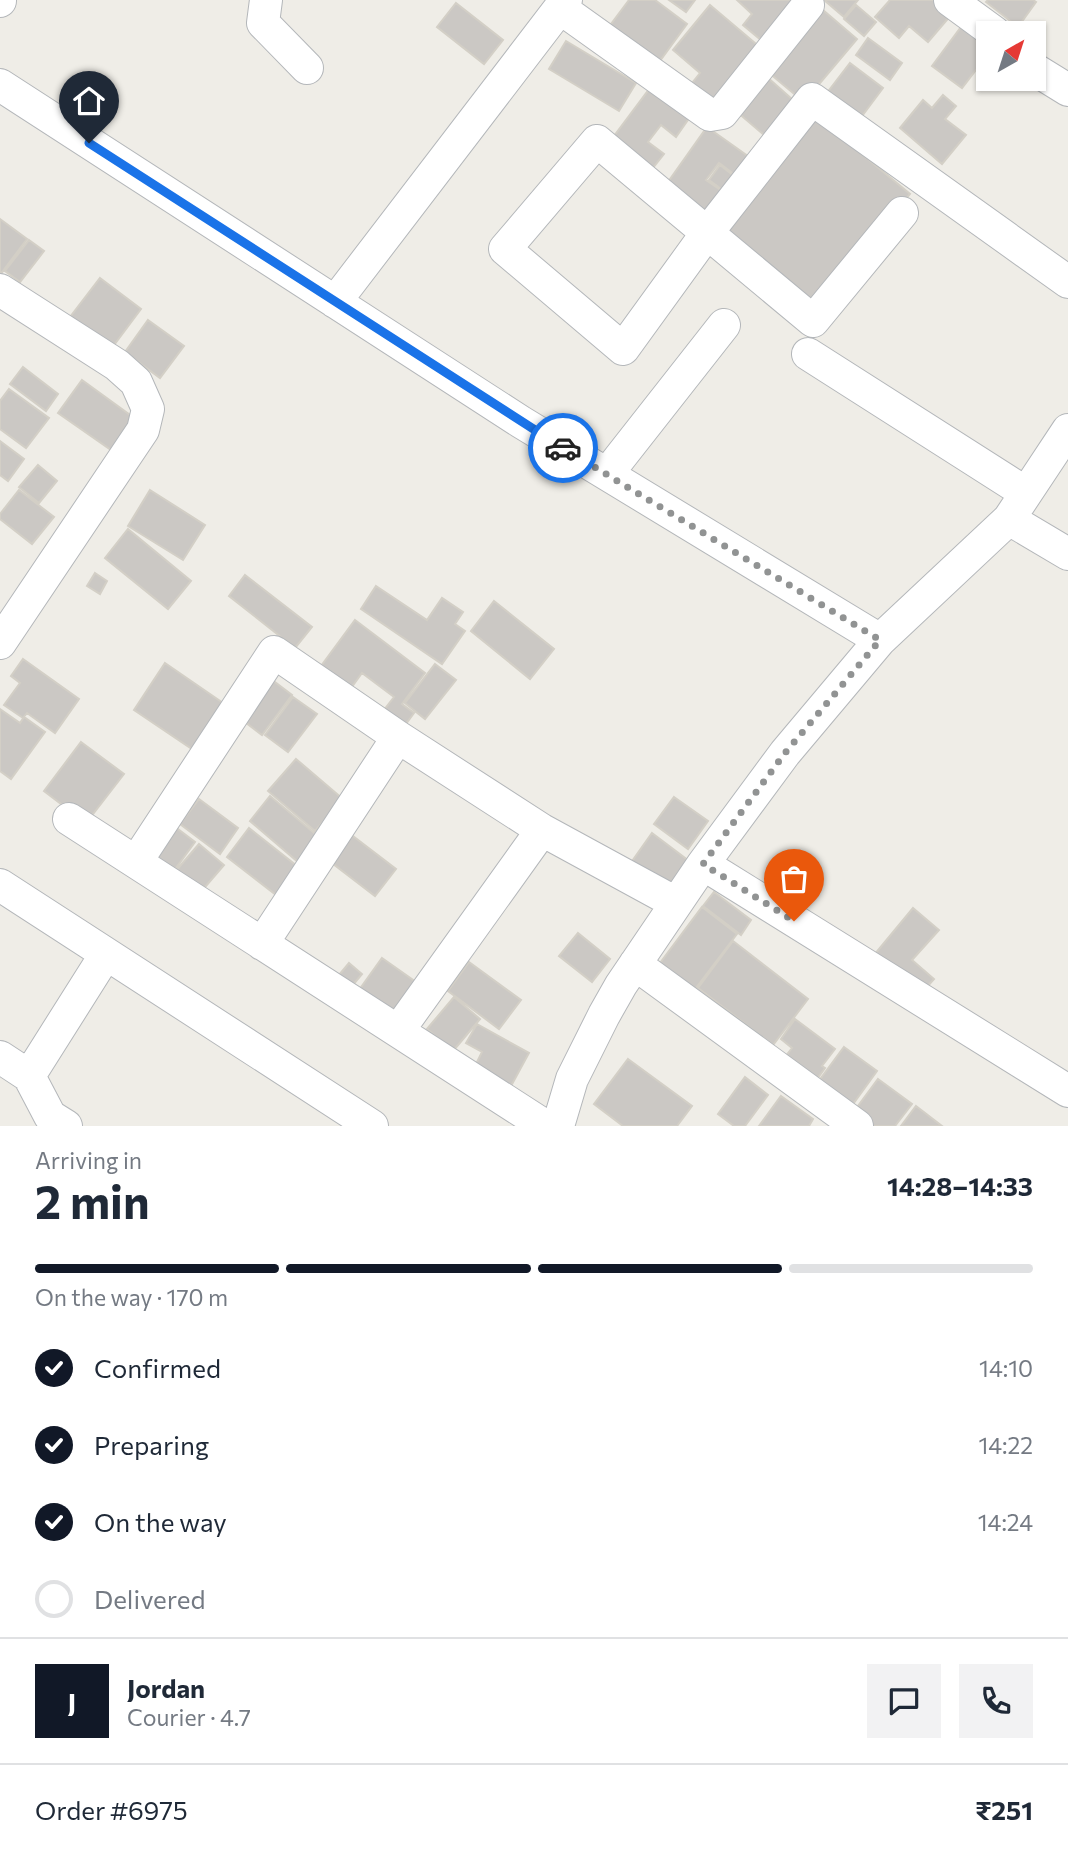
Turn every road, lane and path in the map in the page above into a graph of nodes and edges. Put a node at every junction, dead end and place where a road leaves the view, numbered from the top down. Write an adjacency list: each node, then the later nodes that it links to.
1 (266, 0): 6 (street)
2 (950, 0): 5 (street)
3 (563, 4): 4 (street); 14 (street)
4 (808, 5)
5 (979, 21)
6 (307, 68)
7 (1046, 76): 9 (street)
8 (0, 85): 14 (street)
9 (1068, 90)
10 (902, 213): 11 (street)
11 (707, 233): 11 (street); 12 (street)
12 (1068, 282)
13 (0, 290): 23 (street)
14 (335, 302): 18 (street)
15 (724, 325): 18 (street)
16 (808, 354): 19 (street)
17 (1068, 430): 19 (street)
18 (607, 474): 22 (street)
19 (1026, 492): 20 (street)
20 (1009, 519): 21 (street); 22 (street)
21 (1068, 554)
22 (880, 640): 28 (street)
23 (0, 643)
24 (398, 737): 26 (street); 27 (street); 31 (street)
25 (69, 819): 27 (street)
26 (542, 830): 30 (street); 34 (street)
27 (136, 862): 31 (street)
28 (703, 864): 30 (street); 37 (street)
29 (0, 885): 32 (street)
30 (676, 903): 33 (street)
31 (262, 944): 34 (street)
32 (106, 954): 36 (street); 39 (street)
33 (635, 964): 41 (street); 42 (street)
34 (398, 1031): 40 (street)
35 (0, 1057): 36 (street)
36 (29, 1076): 38 (street)
37 (1068, 1091)
38 (53, 1122)
39 (372, 1126)
40 (545, 1126)
41 (558, 1126)
42 (857, 1126)

